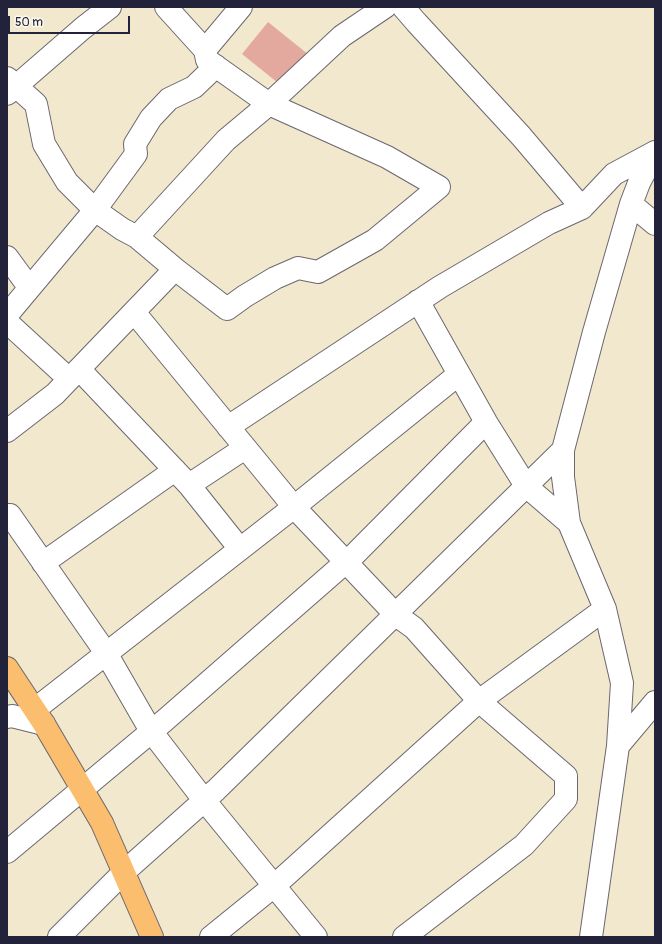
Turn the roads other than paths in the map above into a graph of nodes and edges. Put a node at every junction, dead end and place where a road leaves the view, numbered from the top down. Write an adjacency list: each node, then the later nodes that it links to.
1 (110, 7): 7 (street)
2 (166, 7): 6 (street)
3 (241, 7): 6 (street)
4 (385, 7): 8 (street)
5 (404, 7): 11 (street)
6 (211, 58): 8 (street); 12 (street)
7 (10, 86): 12 (street)
8 (269, 104): 14 (street); 16 (street)
9 (655, 152): 10 (street); 11 (street)
10 (631, 204): 13 (street); 28 (street)
11 (582, 208): 18 (street)
12 (95, 210): 14 (street); 17 (street)
13 (655, 224)
14 (138, 237): 16 (street)
15 (7, 257): 17 (street)
16 (175, 269): 19 (street)
17 (29, 287): 20 (street)
18 (418, 301): 23 (street); 25 (street)
19 (134, 312): 22 (street); 25 (street)
20 (7, 315)
21 (7, 322): 22 (street)
22 (74, 374): 26 (street); 29 (street)
23 (459, 374): 24 (street); 31 (street)
24 (486, 422): 30 (street); 36 (street)
25 (228, 427): 27 (street)
26 (7, 431)
27 (245, 448): 29 (street); 31 (street)
28 (564, 450): 30 (street); 33 (street)
29 (182, 478): 34 (street); 35 (street)
30 (526, 486): 33 (street); 38 (street)
31 (294, 507): 34 (street); 36 (street)
32 (7, 515): 35 (street)
33 (569, 523): 37 (street)
34 (240, 549): 39 (street)
35 (43, 562): 39 (street)
36 (346, 562): 38 (street); 45 (street)
37 (605, 610): 41 (street); 46 (street)
38 (396, 615): 41 (street); 48 (street)
39 (106, 653): 44 (street); 45 (street)
40 (7, 668): 44 (main road)
41 (479, 701): 51 (street); 56 (street)
42 (655, 702): 46 (street)
43 (7, 717): 44 (street)
44 (39, 717): 47 (main road)
45 (151, 731): 47 (street); 48 (street)
46 (618, 746): 57 (street)
47 (82, 789): 49 (street); 50 (main road)
48 (204, 800): 50 (street); 51 (street)
49 (7, 852)
50 (124, 872): 52 (street); 53 (main road)
51 (274, 886): 54 (street); 55 (street)
52 (59, 937)
53 (152, 937)
54 (211, 937)
55 (316, 937)
56 (404, 937)
57 (591, 937)

